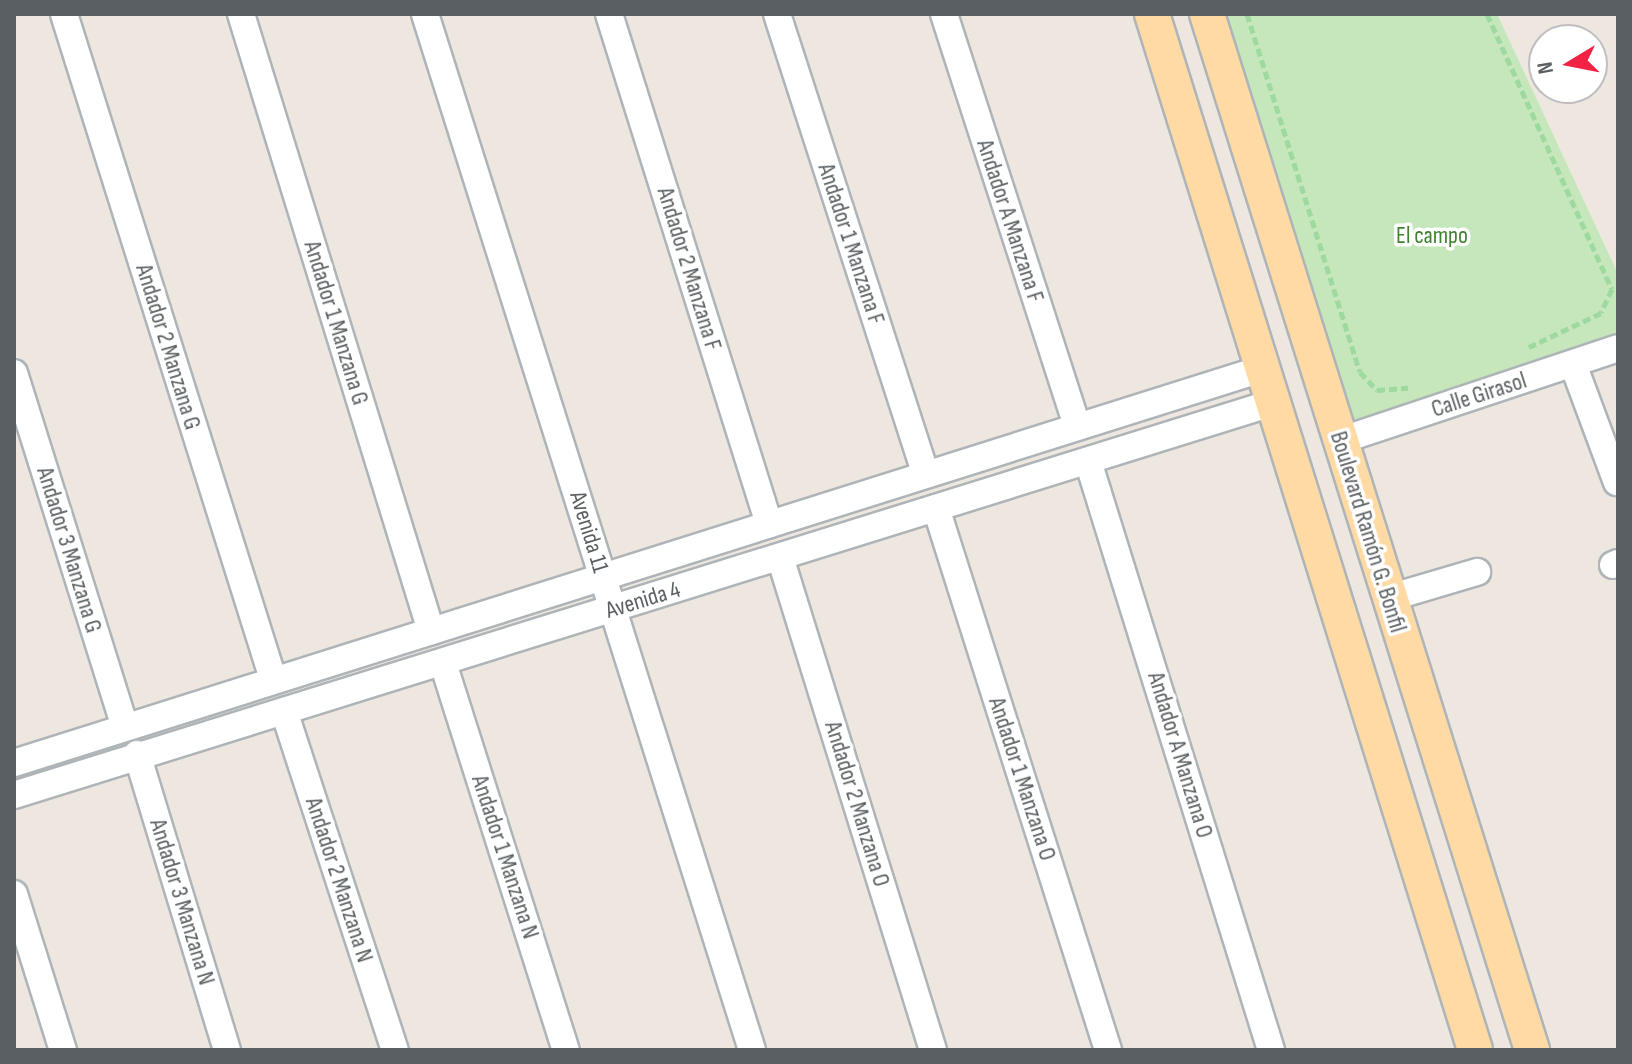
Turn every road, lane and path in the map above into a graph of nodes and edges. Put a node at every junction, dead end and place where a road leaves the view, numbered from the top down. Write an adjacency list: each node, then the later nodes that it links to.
1 (64, 14): 38 (street, Andador 2 Manzana G)
2 (241, 14): 36 (street, Andador 1 Manzana G)
3 (425, 14): 30 (street, Avenida 11)
4 (609, 14): 26 (street, Andador 2 Manzana F)
5 (777, 14): 23 (street, Andador 1 Manzana F)
6 (944, 14): 20 (street, Andador A Manzana F)
7 (1152, 14): 14 (main road)
8 (1207, 14): 21 (main road, Boulevard Ramón G. Bonfil)
9 (1247, 14): 17 (path)
10 (1487, 14): 12 (path)
11 (1618, 348): 13 (street, Calle Girasol)
12 (1517, 353)
13 (1573, 364): 21 (street, Calle Girasol); 24 (street)
14 (1261, 369): 16 (street, Avenida 4); 18 (main road)
15 (14, 373): 40 (street, Andador 3 Manzana G)
16 (1217, 383): 19 (street); 20 (street, Avenida 4)
17 (1419, 385)
18 (1272, 403): 19 (street, Avenida 4); 46 (main road)
19 (1229, 417): 22 (street, Avenida 4)
20 (1077, 427): 23 (street, Avenida 4)
21 (1339, 441): 33 (main road, Boulevard Ramón G. Bonfil)
22 (1088, 461): 25 (street, Avenida 4); 54 (street, Andador A Manzana O)
23 (926, 475): 26 (street, Avenida 4)
24 (1617, 482)
25 (936, 508): 27 (street, Avenida 4); 53 (street, Andador 1 Manzana O)
26 (769, 524): 28 (street, Avenida 4)
27 (780, 557): 32 (street, Avenida 4); 52 (street, Andador 2 Manzana O)
28 (653, 561): 30 (street, Avenida 4); 32 (street)
29 (1477, 572): 33 (street)
30 (603, 576): 31 (street, Avenida 4); 34 (street, Avenida 11)
31 (544, 594): 35 (street); 36 (street, Avenida 4)
32 (664, 594): 34 (street, Avenida 4)
33 (1389, 598): 45 (main road, Boulevard Ramón G. Bonfil)
34 (613, 609): 35 (street, Avenida 4); 51 (street, Avenida 11)
35 (555, 627): 37 (street, Avenida 4)
36 (431, 631): 38 (street, Avenida 4)
37 (443, 663): 39 (street, Avenida 4); 50 (street, Andador 1 Manzana N)
38 (273, 679): 40 (street, Avenida 4)
39 (284, 711): 41 (street, Avenida 4); 49 (street, Andador 2 Manzana N)
40 (125, 727): 42 (street, Avenida 4)
41 (137, 754): 43 (street, Avenida 4); 48 (street, Andador 3 Manzana N)
42 (14, 764): 43 (street)
43 (18, 793)
44 (14, 894): 47 (street)
45 (1496, 936): 46 (main road); 56 (main road, Boulevard Ramón G. Bonfil)
46 (1443, 953): 55 (main road)
47 (63, 1050)
48 (227, 1050)
49 (395, 1050)
50 (566, 1050)
51 (752, 1050)
52 (933, 1050)
53 (1108, 1050)
54 (1271, 1050)
55 (1475, 1050)
56 (1532, 1050)

